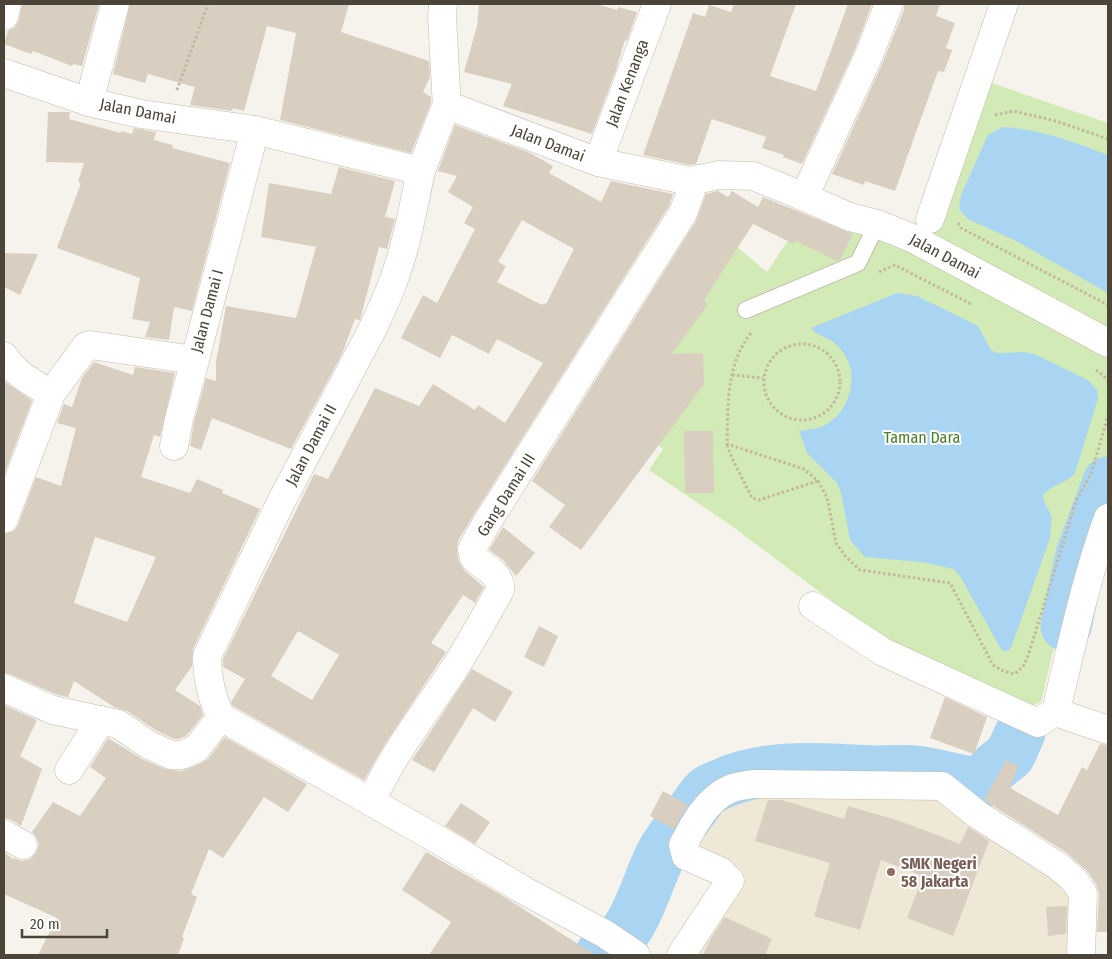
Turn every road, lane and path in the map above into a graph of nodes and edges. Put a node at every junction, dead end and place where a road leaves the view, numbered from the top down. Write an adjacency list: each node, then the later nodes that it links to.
1 (7, 4): 8 (street)
2 (115, 4): 10 (street)
3 (208, 4): 13 (path)
4 (443, 4): 11 (street)
5 (657, 4): 16 (street, Jalan Kenanga)
6 (889, 4): 19 (street)
7 (1004, 4): 20 (street)
8 (4, 16)
9 (4, 73): 10 (street, Jalan Damai)
10 (89, 102): 13 (street, Jalan Damai)
11 (447, 108): 16 (street, Jalan Damai); 17 (street)
12 (992, 116): 15 (path)
13 (167, 118): 14 (street, Jalan Damai)
14 (255, 130): 17 (street, Jalan Damai); 30 (street, Jalan Damai I)
15 (1108, 139)
16 (598, 162): 18 (street, Jalan Damai)
17 (421, 171): 45 (street, Jalan Damai II)
18 (690, 182): 19 (street, Jalan Damai); 49 (street, Gang Damai III)
19 (804, 198): 22 (street, Jalan Damai)
20 (930, 219)
21 (957, 221): 24 (path)
22 (877, 224): 26 (lane); 28 (street, Jalan Damai)
23 (878, 273): 25 (path)
24 (1108, 305)
25 (973, 306)
26 (746, 310)
27 (754, 330): 32 (path)
28 (1108, 343)
29 (4, 356): 35 (street)
30 (195, 360): 35 (street, Jalan Damai I); 38 (street)
31 (1092, 368): 34 (path)
32 (732, 375): 33 (path); 37 (path)
33 (763, 378): 33 (path)
34 (1108, 381)
35 (51, 394): 41 (street, Jalan Damai I)
36 (1108, 416): 39 (path)
37 (727, 444): 39 (path); 39 (path)
38 (174, 446)
39 (818, 482)
40 (1108, 518): 44 (street)
41 (4, 519)
42 (813, 606): 44 (street)
43 (4, 688): 46 (street)
44 (1059, 709): 47 (street)
45 (220, 716): 46 (street); 49 (street)
46 (101, 720): 48 (street)
47 (1108, 730)
48 (69, 770)
49 (371, 802): 50 (street)
50 (634, 953)
51 (681, 955): 52 (street)
52 (1081, 955)

